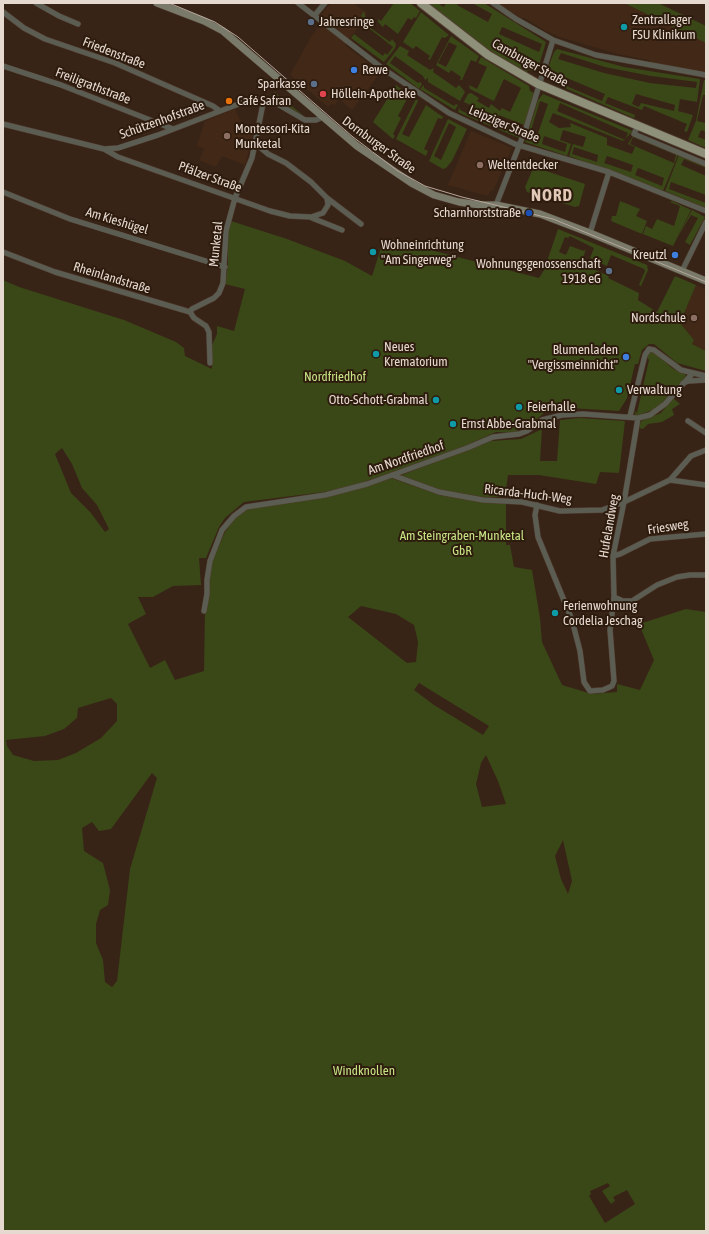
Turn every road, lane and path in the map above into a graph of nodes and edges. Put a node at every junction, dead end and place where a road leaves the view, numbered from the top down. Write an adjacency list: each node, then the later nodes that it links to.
1 (36, 3): 9 (street)
2 (157, 3): 16 (street, Dornburger Straße)
3 (298, 3): 8 (street, Leipziger Straße)
4 (325, 3): 8 (street)
5 (421, 3): 13 (main road, Camburger Straße)
6 (493, 3): 10 (street)
7 (3, 12): 15 (street, Friedenstraße)
8 (315, 16): 22 (street, Leipziger Straße)
9 (78, 24)
10 (553, 40): 12 (street); 13 (street)
11 (3, 66): 19 (street, Freiligrathstraße)
12 (706, 75)
13 (538, 84): 18 (main road, Camburger Straße); 22 (street)
14 (264, 99): 15 (street, Schützenhofstraße); 16 (street); 20 (street, Munketal)
15 (220, 111): 19 (street, Schützenhofstraße)
16 (323, 117): 31 (street, Dornburger Straße)
17 (3, 124): 23 (street, Schützenhofstraße)
18 (638, 125): 21 (main road, Camburger Straße); 24 (street)
19 (173, 129): 23 (street, Schützenhofstraße)
20 (255, 144): 29 (street, Munketal); 30 (street)
21 (684, 144): 24 (street); 25 (main road, Camburger Straße)
22 (520, 145): 27 (street, Leipziger Straße); 31 (street)
23 (104, 149): 29 (street, Pfälzer Straße)
24 (679, 153): 26 (street)
25 (706, 154)
26 (706, 164)
27 (608, 172): 32 (street, Leipziger Straße); 37 (street)
28 (3, 192): 39 (street, Am Kieshügel)
29 (235, 198): 33 (street, Pfälzer Straße); 39 (street, Munketal)
30 (327, 198): 33 (street); 35 (street)
31 (496, 205): 37 (street, Dornburger Straße)
32 (706, 212)
33 (311, 217): 36 (street, Pfälzer Straße)
34 (706, 222): 40 (street)
35 (361, 224)
36 (342, 230)
37 (590, 233): 40 (street, Dornburger Straße)
38 (3, 252): 42 (street, Rheinlandstraße)
39 (225, 267): 42 (street, Munketal)
40 (682, 271): 41 (street, Dornburger Straße)
41 (706, 281)
42 (190, 312): 43 (street)
43 (210, 363)
44 (692, 374): 45 (street); 47 (street); 48 (street)
45 (706, 376)
46 (706, 380): 47 (street)
47 (680, 385): 49 (street)
48 (630, 416): 49 (street); 53 (street, Am Nordfriedhof)
49 (638, 418): 56 (street, Hufelandweg)
50 (688, 421): 51 (street)
51 (706, 433)
52 (706, 450): 54 (street)
53 (392, 476): 57 (street, Ricarda-Huch-Weg); 62 (street, Am Nordfriedhof)
54 (670, 480): 55 (street); 56 (street, Ricarda-Huch-Weg)
55 (706, 485)
56 (624, 502): 57 (street, Ricarda-Huch-Weg); 59 (street, Hufelandweg)
57 (537, 505): 61 (street, Hufelandweg)
58 (706, 534): 59 (street, Friesweg)
59 (613, 556): 61 (street, Hufelandweg)
60 (706, 575): 61 (street)
61 (614, 597)
62 (204, 611)

